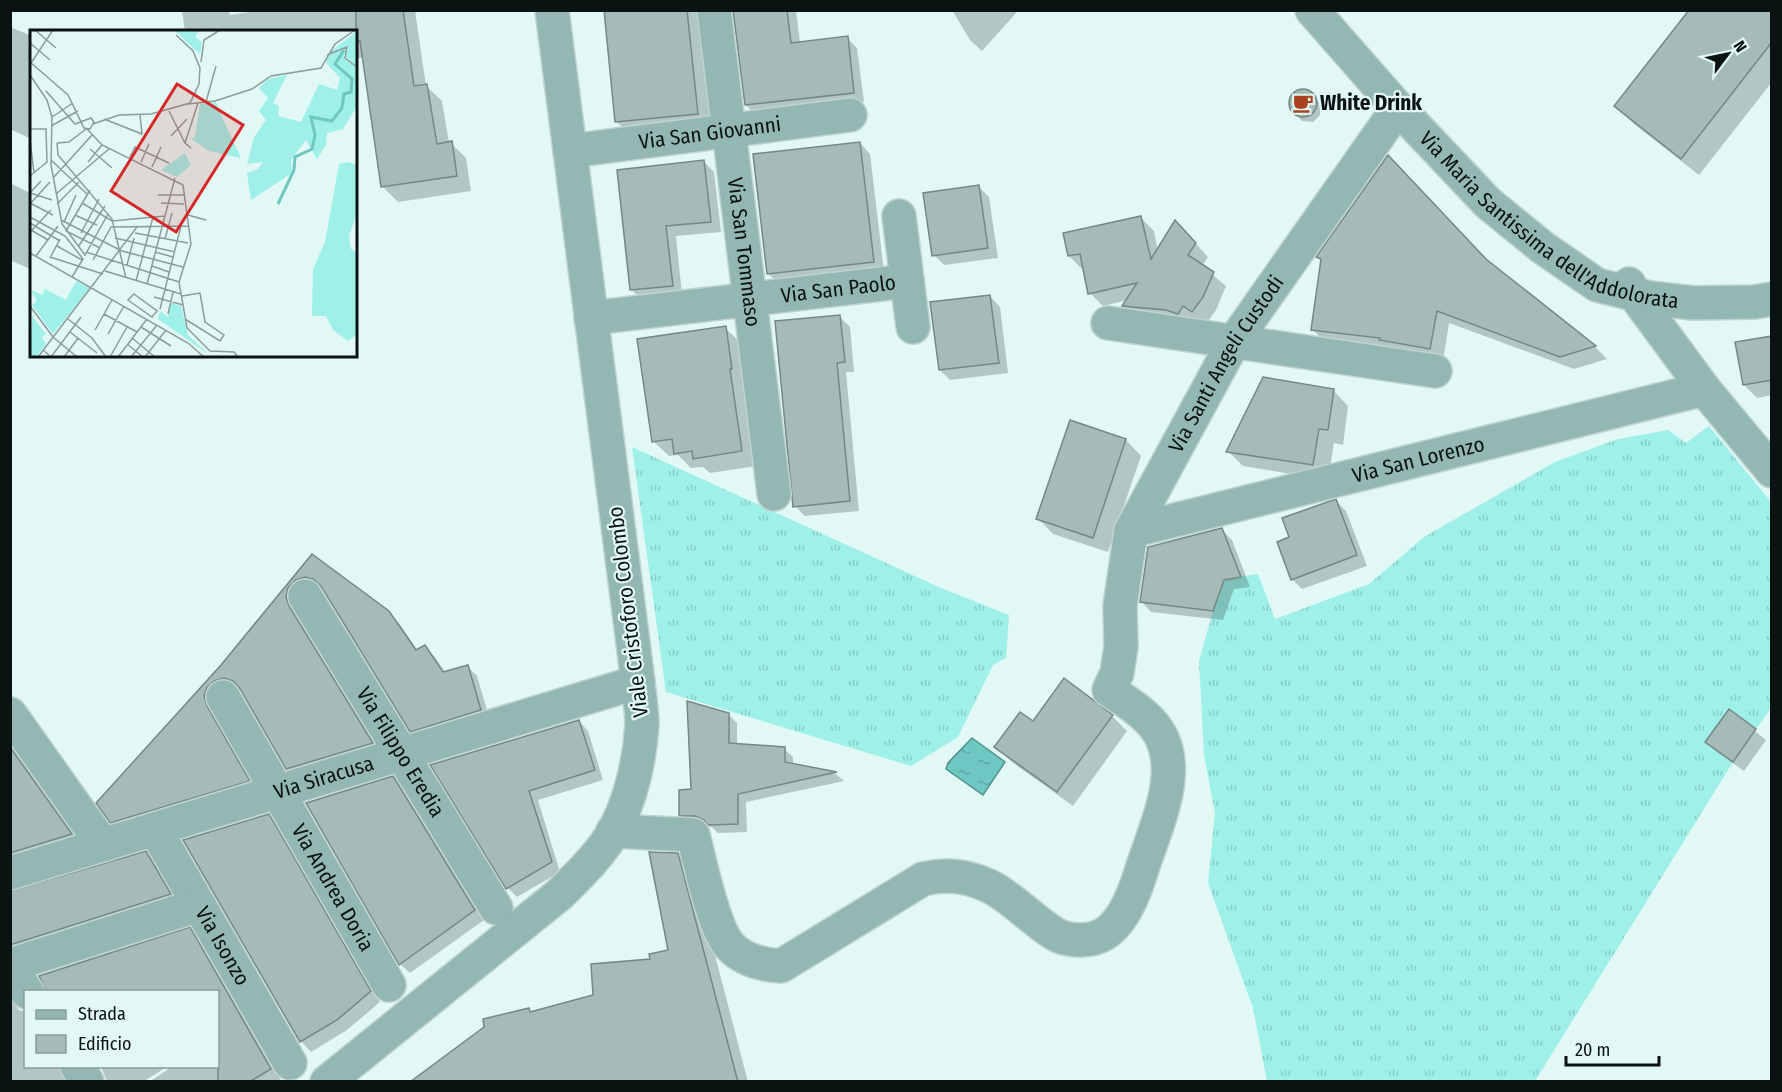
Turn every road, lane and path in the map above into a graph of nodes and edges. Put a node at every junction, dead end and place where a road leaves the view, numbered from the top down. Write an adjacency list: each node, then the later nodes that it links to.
1 (552, 10): 8 (street, Viale Cristoforo Colombo)
2 (714, 10): 7 (street, Via San Tommaso)
3 (1312, 10): 5 (street, Via Maria Santissima dell'Addolorata)
4 (1337, 10): 12 (street, Via Maria Santissima dell'Addolorata)
5 (1398, 108): 12 (street, Via Maria Santissima dell'Addolorata); 18 (street, Via Santi Angeli Custodi)
6 (850, 115): 7 (street, Via San Giovanni)
7 (728, 131): 8 (street, Via San Giovanni); 13 (street, Via San Tommaso)
8 (570, 151): 15 (street, Viale Cristoforo Colombo)
9 (898, 216): 11 (street)
10 (1772, 280): 12 (street, Via Maria Santissima dell'Addolorata)
11 (907, 281): 13 (street, Via San Paolo); 17 (street)
12 (1629, 283): 14 (street, Via Maria Santissima dell'Addolorata); 20 (street)
13 (749, 299): 15 (street, Via San Paolo); 22 (street, Via San Tommaso)
14 (1772, 299)
15 (591, 318): 25 (street, Viale Cristoforo Colombo)
16 (1108, 323): 18 (street)
17 (913, 327)
18 (1233, 343): 19 (street); 23 (street, Via Santi Angeli Custodi)
19 (1435, 371)
20 (1704, 389): 21 (street); 23 (street, Via San Lorenzo)
21 (1772, 471)
22 (774, 494)
23 (1131, 531): 31 (street, Via Santi Angeli Custodi)
24 (305, 596): 28 (street, Via Filippo Eredia)
25 (638, 682): 28 (street, Via Siracusa); 31 (street, Viale Cristoforo Colombo)
26 (223, 697): 29 (street, Via Andrea Doria)
27 (10, 714): 32 (street)
28 (402, 755): 29 (street, Via Siracusa); 35 (street, Via Filippo Eredia)
29 (278, 792): 30 (street, Via Siracusa); 37 (street, Via Andrea Doria)
30 (155, 830): 32 (street, Via Siracusa); 34 (street, Via Isonzo)
31 (614, 831): 42 (street, Viale Cristoforo Colombo)
32 (104, 846): 33 (street, Via Siracusa)
33 (10, 873)
34 (199, 905): 36 (street); 39 (street, Via Isonzo)
35 (496, 908)
36 (10, 966): 38 (street)
37 (389, 985)
38 (26, 990)
39 (290, 1063)
40 (78, 1068): 41 (street)
41 (87, 1082)
42 (327, 1082)

